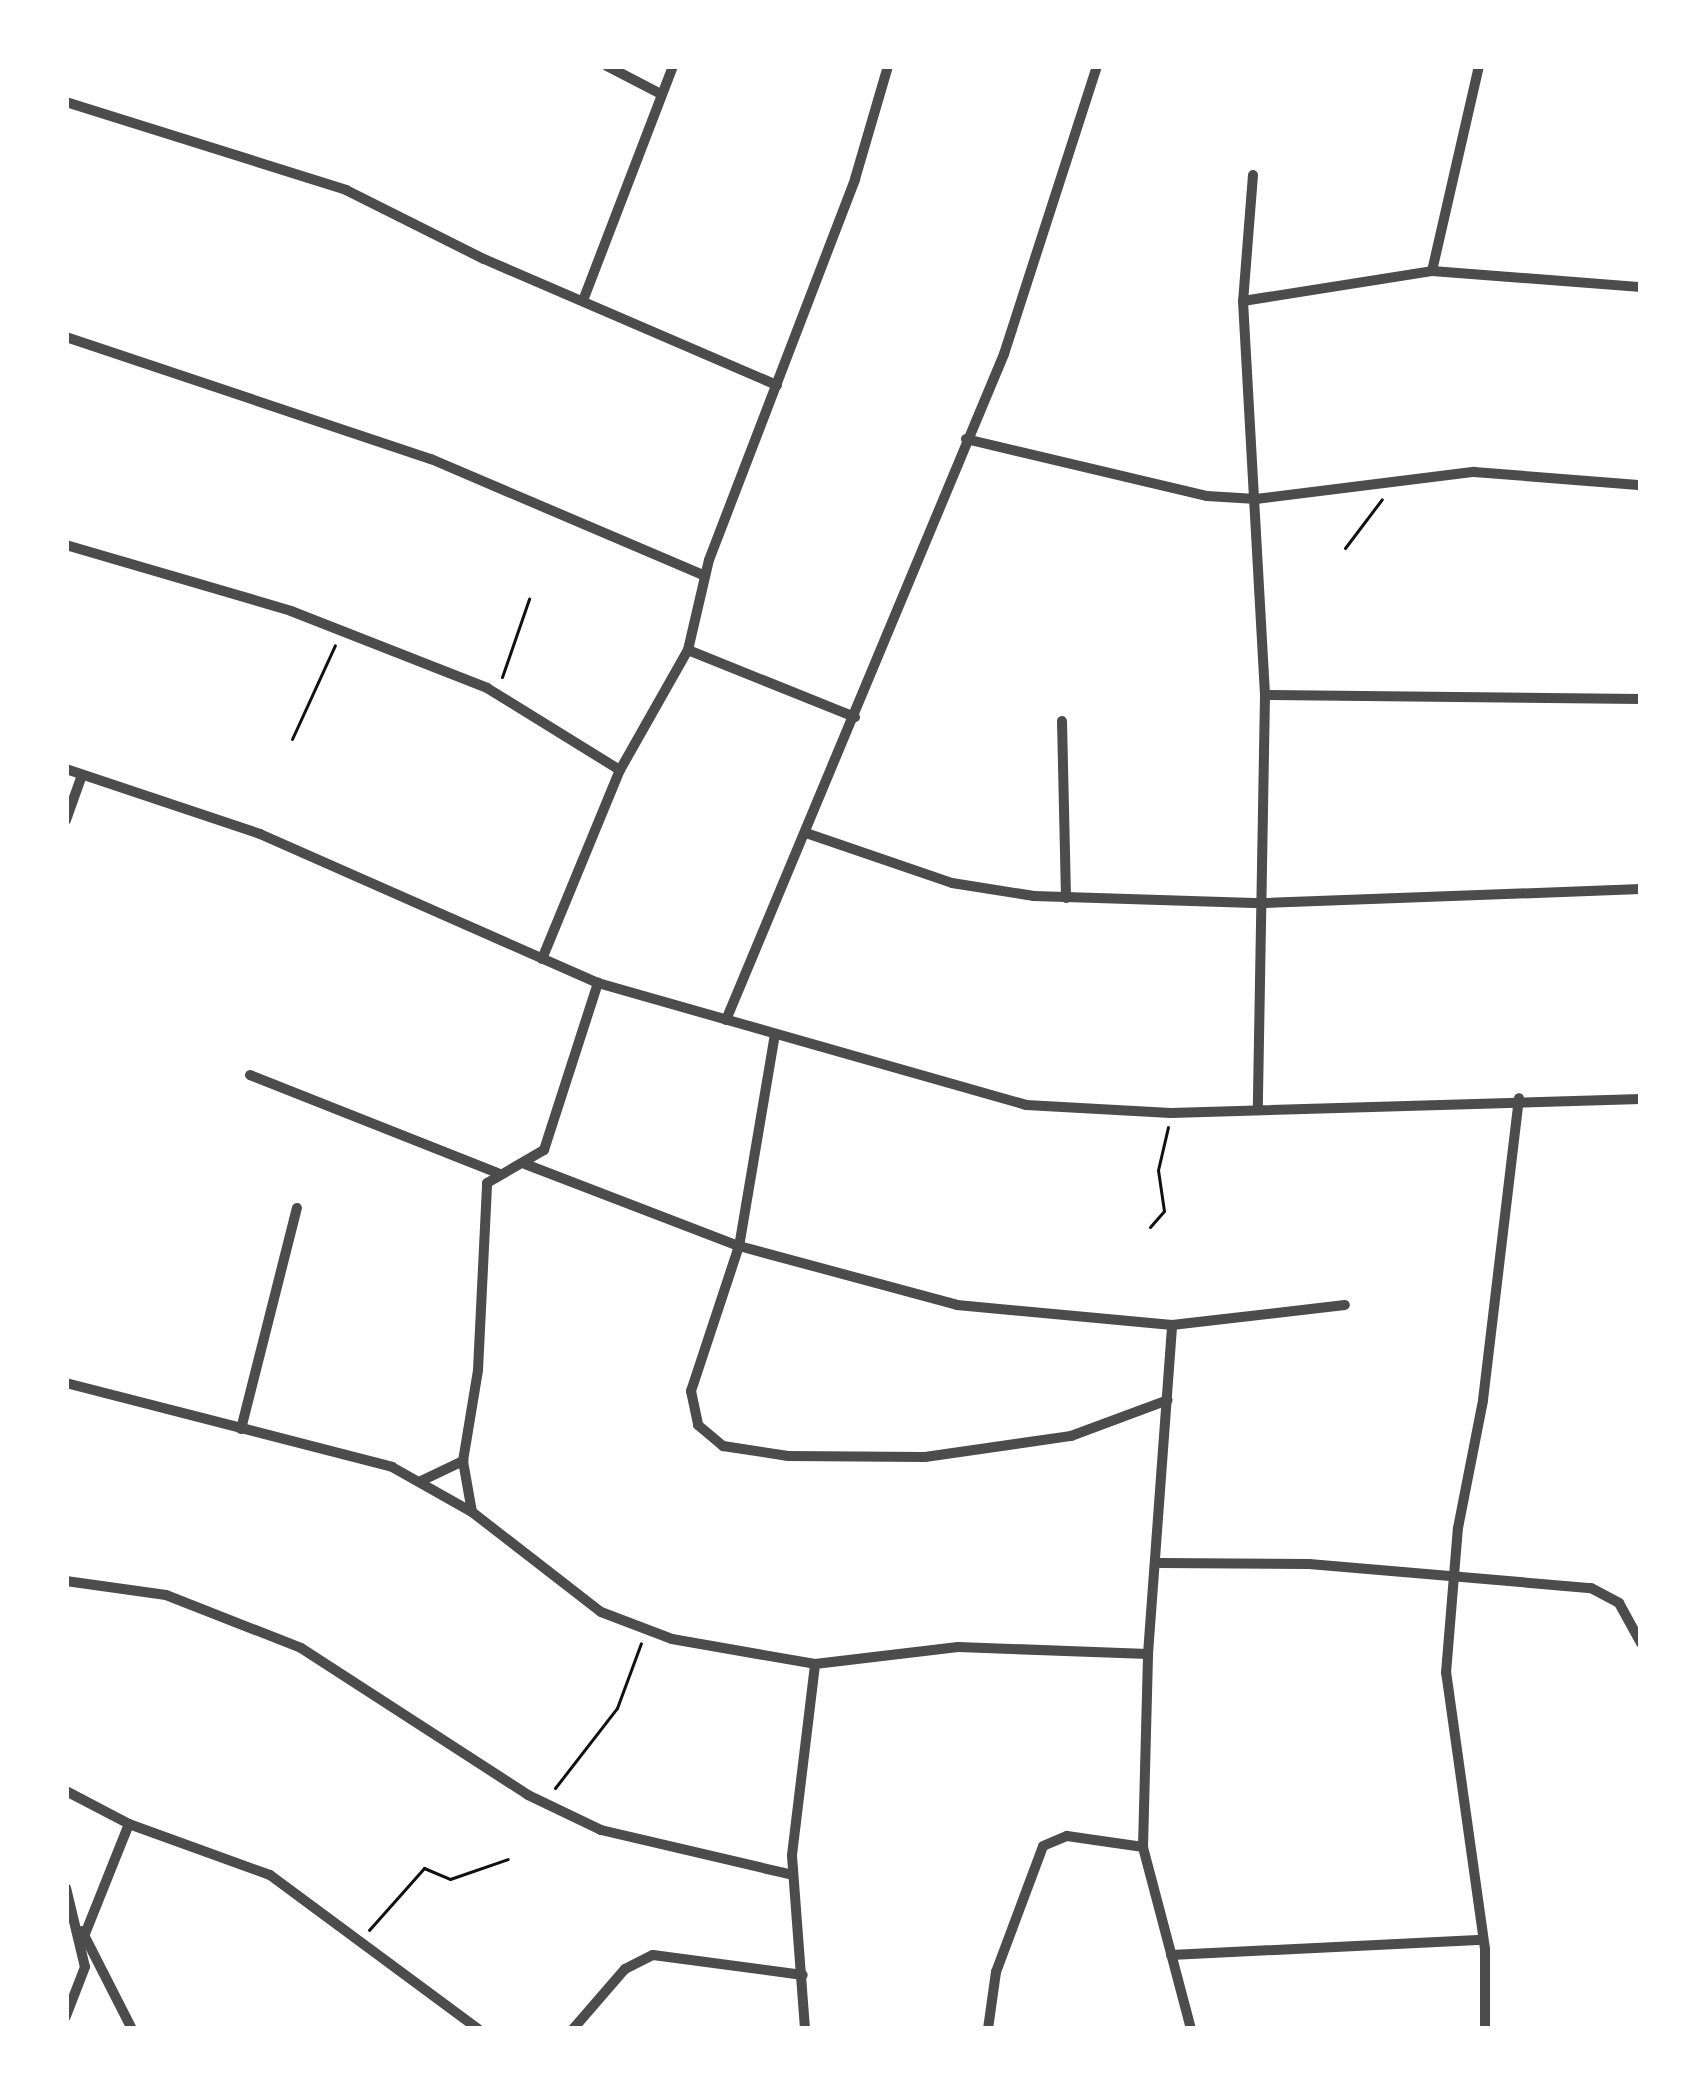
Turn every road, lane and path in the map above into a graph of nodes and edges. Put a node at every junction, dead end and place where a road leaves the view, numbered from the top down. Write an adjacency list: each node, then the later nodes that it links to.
1 (608, 66): 6 (street)
2 (673, 66): 6 (street)
3 (888, 66): 14 (street)
4 (1097, 66): 15 (street)
5 (1479, 66): 9 (street)
6 (661, 94): 11 (street)
7 (66, 102): 11 (street)
8 (1252, 175): 12 (street)
9 (1432, 271): 10 (street); 12 (street)
10 (1641, 287)
11 (584, 298): 14 (street)
12 (1243, 301): 18 (street)
13 (66, 337): 21 (street)
14 (777, 385): 21 (street)
15 (966, 439): 18 (street); 28 (street)
16 (1398, 478): 17 (street); 18 (street); 20 (path)
17 (1641, 484)
18 (1256, 499): 26 (street)
19 (66, 545): 23 (street)
20 (1345, 548)
21 (705, 576): 24 (street)
22 (529, 599): 25 (path)
23 (340, 632): 25 (street); 30 (path)
24 (688, 650): 28 (street); 32 (street)
25 (496, 692): 32 (street)
26 (1265, 695): 27 (street); 38 (street)
27 (1641, 699)
28 (855, 717): 35 (street)
29 (1062, 721): 37 (street)
30 (292, 739)
31 (66, 770): 33 (street)
32 (620, 770): 39 (street)
33 (82, 775): 34 (street); 39 (street)
34 (66, 820)
35 (806, 833): 37 (street); 41 (street)
36 (1641, 889): 38 (street)
37 (1066, 898): 38 (street)
38 (1262, 903): 46 (street)
39 (542, 959): 40 (street)
40 (598, 983): 41 (street); 48 (street)
41 (726, 1020): 42 (street)
42 (775, 1034): 47 (street); 52 (street)
43 (250, 1076): 49 (street)
44 (1519, 1099): 45 (street); 46 (street); 62 (street)
45 (1641, 1100)
46 (1258, 1107): 47 (street)
47 (1171, 1113): 51 (path)
48 (525, 1164): 49 (street); 52 (street)
49 (497, 1173): 58 (street)
50 (297, 1208): 57 (street)
51 (1150, 1227)
52 (739, 1246): 54 (street); 56 (street)
53 (1346, 1305): 54 (street)
54 (1172, 1325): 56 (street)
55 (66, 1383): 57 (street)
56 (1168, 1400): 61 (street)
57 (241, 1429): 59 (street)
58 (463, 1461): 59 (street); 60 (street)
59 (421, 1481): 60 (street)
60 (472, 1512): 64 (street)
61 (1160, 1563): 62 (street); 66 (street)
62 (1453, 1579): 65 (street); 77 (street)
63 (66, 1581): 69 (street)
64 (646, 1630): 67 (street); 69 (path)
65 (1641, 1643)
66 (1148, 1654): 67 (street); 71 (street)
67 (815, 1664): 73 (street)
68 (66, 1791): 70 (street)
69 (543, 1804): 73 (street)
70 (129, 1824): 75 (street); 76 (street)
71 (1143, 1847): 78 (street); 85 (street)
72 (508, 1859): 76 (path)
73 (793, 1875): 79 (street)
74 (66, 1888): 75 (street)
75 (82, 1930): 80 (street); 81 (street)
76 (362, 1938): 82 (street)
77 (1483, 1940): 78 (street); 87 (street)
78 (1171, 1955): 86 (street)
79 (802, 1975): 83 (street); 84 (street)
80 (66, 2016)
81 (132, 2029)
82 (478, 2029)
83 (574, 2029)
84 (805, 2029)
85 (988, 2029)
86 (1191, 2029)
87 (1485, 2029)

